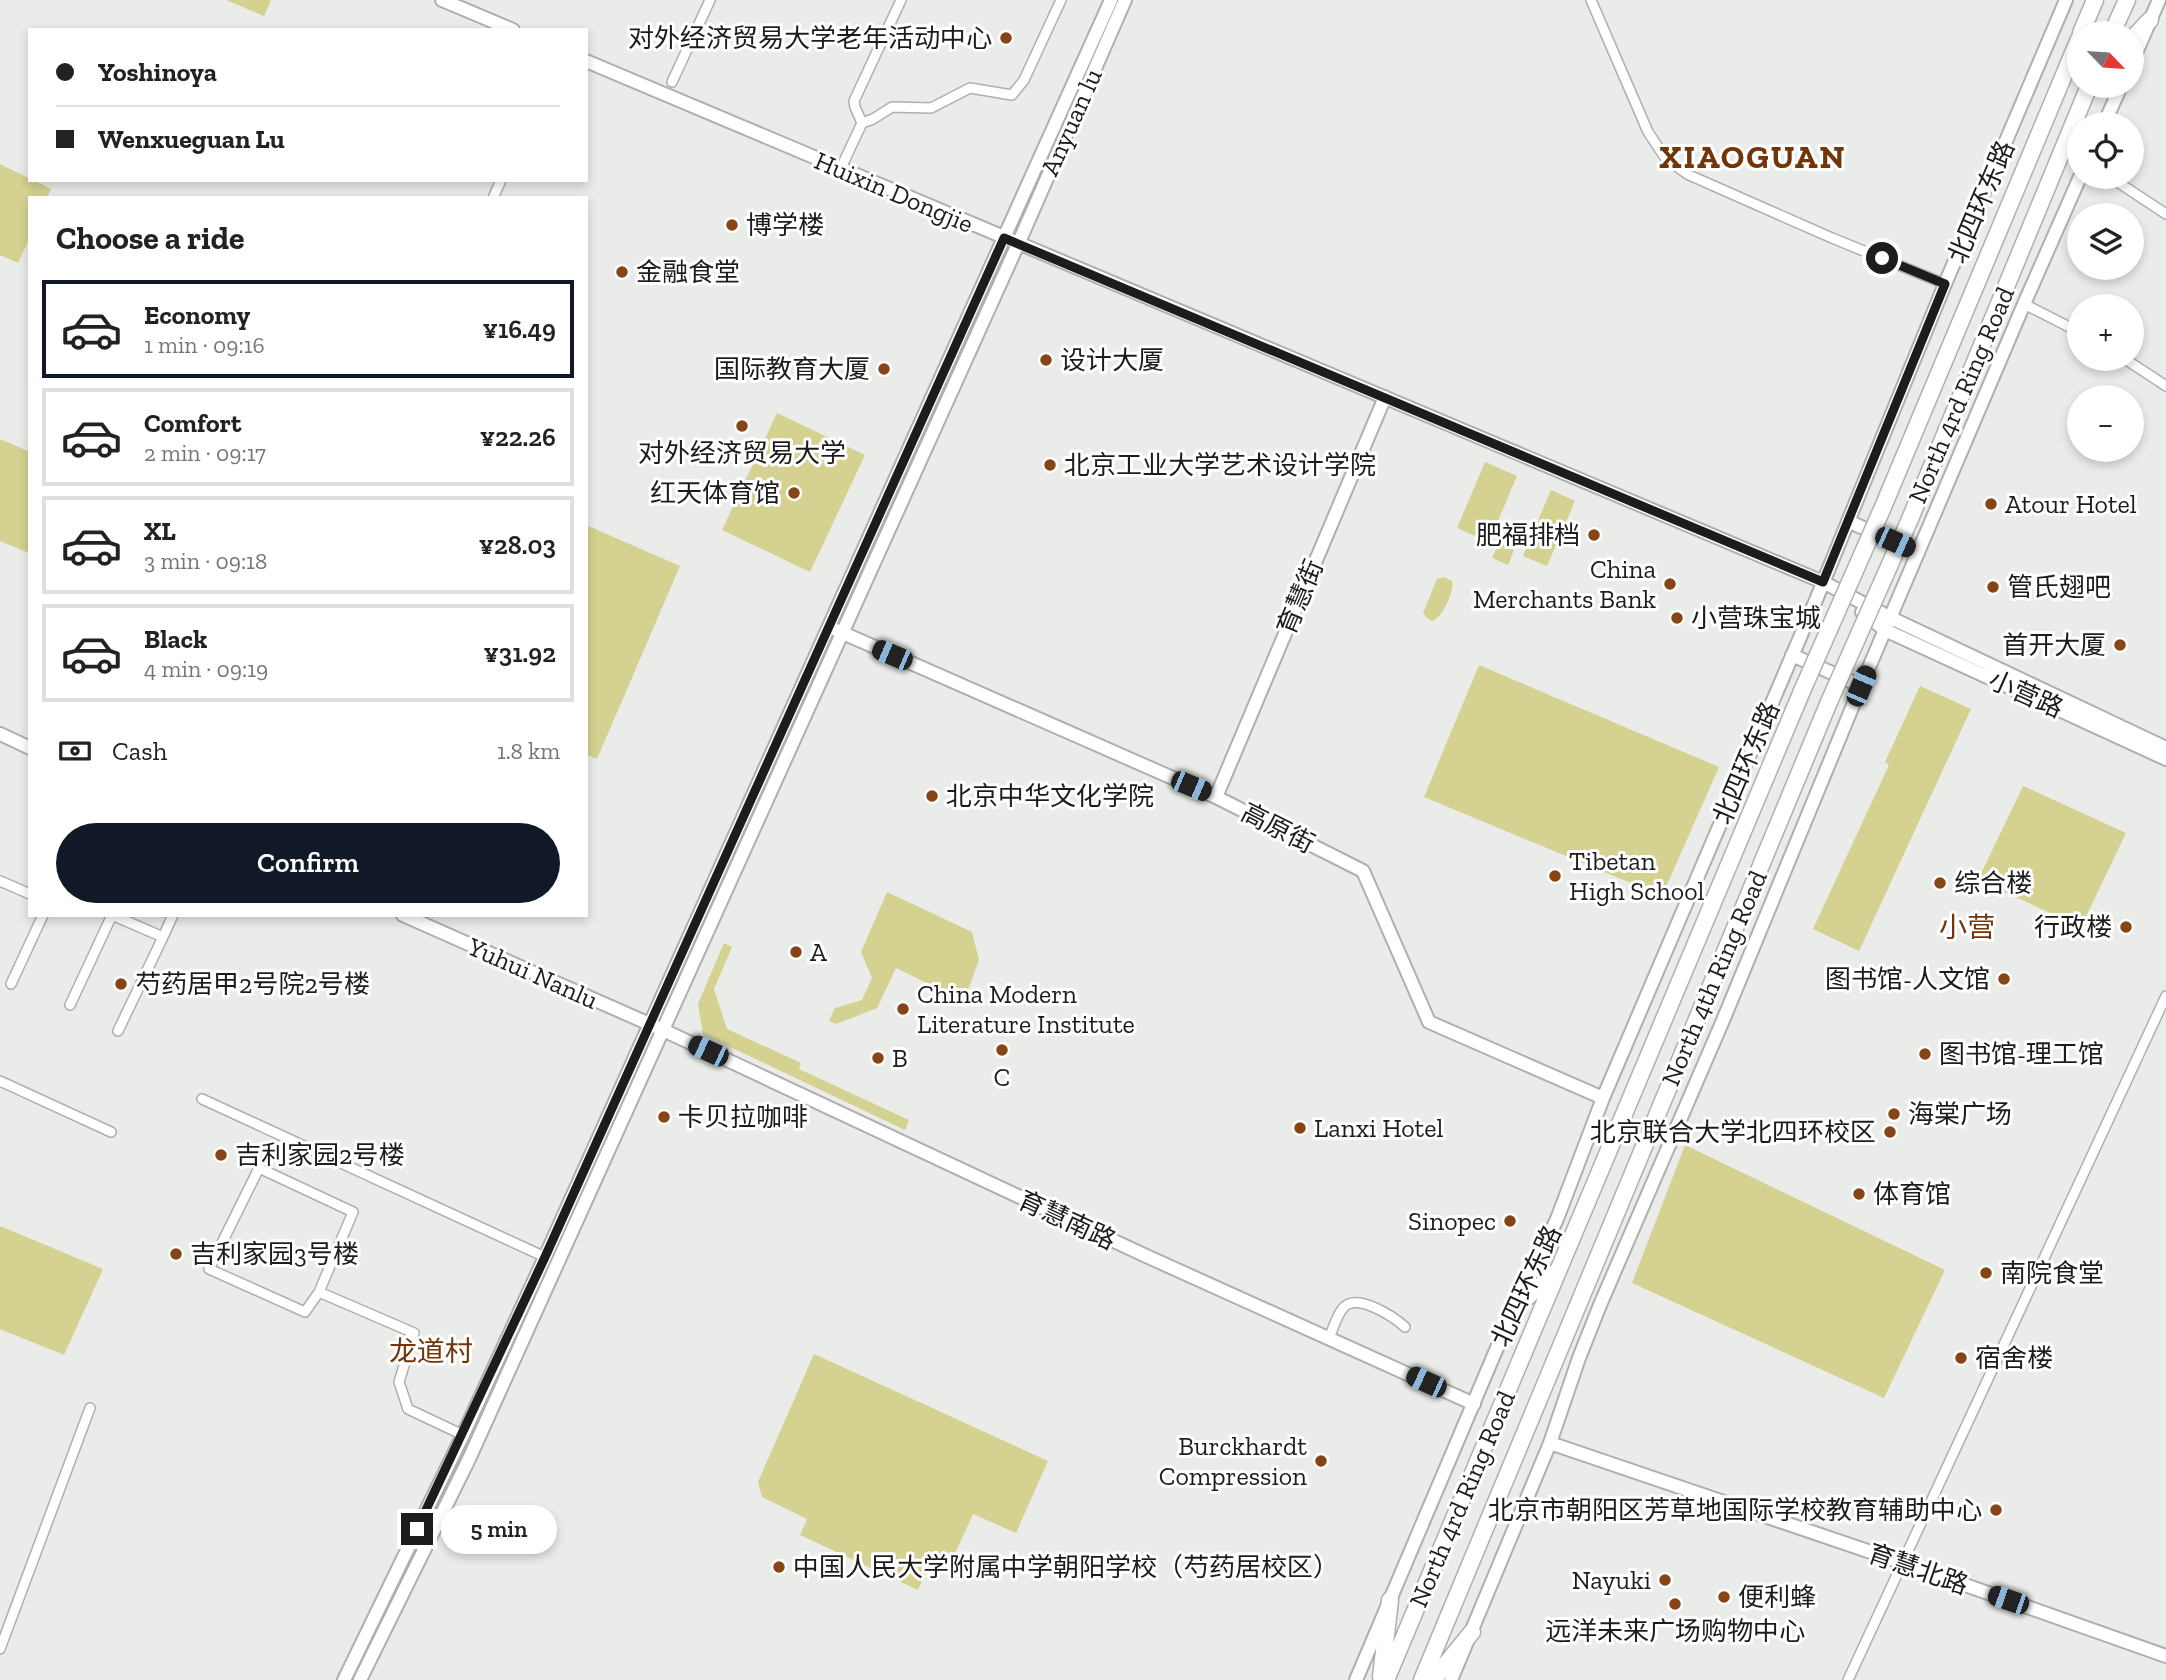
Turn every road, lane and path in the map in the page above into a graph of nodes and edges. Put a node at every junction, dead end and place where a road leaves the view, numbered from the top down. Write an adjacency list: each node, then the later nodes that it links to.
1 (442, 0): 18 (street)
2 (709, 0): 22 (street)
3 (901, 0): 24 (street)
4 (1061, 0): 24 (street)
5 (1111, 0): 29 (street, Anyuan lu)
6 (1125, 0): 30 (street, Anyuan lu)
7 (1591, 0): 31 (street)
8 (2066, 0): 31 (street, 北四环东路)
9 (2082, 0): 14 (highway)
10 (2095, 0): 15 (highway, 北四环东路)
11 (2127, 0): 16 (highway)
12 (2159, 0): 13 (street)
13 (2150, 20): 17 (highway); 19 (street)
14 (2082, 21)
15 (2087, 21)
16 (2117, 21)
17 (2144, 26)
18 (508, 28)
19 (2144, 34)
20 (588, 62): 25 (street, Huixin Dongjie)
21 (2067, 69): 37 (highway, 北四环东路)
22 (672, 82)
23 (2084, 98): 46 (highway, North 4rd Ring Road, bridge)
24 (862, 123): 25 (street)
25 (840, 170): 29 (street, Huixin Dongjie)
26 (2075, 189): 32 (street)
27 (2128, 189): 28 (street)
28 (2166, 215)
29 (1004, 238): 30 (street, Huixin Dongjie); 42 (street, Anyuan lu)
30 (1018, 244): 36 (street, Huixin Dongjie); 43 (street, Anyuan lu)
31 (1945, 284): 38 (street, 北四环东路)
32 (2024, 304): 33 (street); 39 (street)
33 (2067, 326)
34 (2143, 371): 35 (street)
35 (2166, 386)
36 (1385, 397): 40 (street, Huixin Dongjie); 51 (street, 育慧街)
37 (1883, 507): 70 (highway, North 4rd Ring Road, bridge)
38 (1848, 521): 39 (street); 40 (street, 北四环东路)
39 (1918, 553): 41 (street)
40 (1823, 582): 41 (street, Huixin Dongjie); 44 (street, 北四环东路)
41 (1888, 624): 45 (street); 49 (street, 小营路); 50 (street, 小营路)
42 (829, 627): 43 (street, 高原街); 63 (street, Anyuan lu)
43 (842, 633): 51 (street, 高原街); 63 (street, Anyuan lu)
44 (1792, 655): 45 (street); 66 (street, 北四环东路)
45 (1861, 686): 78 (street)
46 (1829, 702): 88 (highway, North 4th Ring Road)
47 (0, 734): 48 (street)
48 (28, 747)
49 (2166, 748)
50 (2166, 759)
51 (1216, 797): 66 (street, 高原街)
52 (0, 881): 53 (street)
53 (28, 893)
54 (42, 917): 60 (street)
55 (111, 917): 62 (street)
56 (117, 917): 59 (street)
57 (172, 917): 59 (street)
58 (406, 917): 63 (street, Yuhui Nanlu)
59 (163, 937): 64 (street)
60 (11, 984)
61 (2166, 996): 79 (street)
62 (70, 1005)
63 (656, 1028): 69 (street); 74 (street, 育慧南路); 85 (street)
64 (118, 1031)
65 (0, 1081): 68 (street)
66 (1603, 1098): 72 (street, 北四环东路)
67 (202, 1099): 69 (street)
68 (111, 1132)
69 (545, 1257): 77 (street)
70 (1559, 1269): 72 (highway); 87 (highway, North 4rd Ring Road)
71 (319, 1292): 71 (street); 77 (street)
72 (1519, 1304): 75 (street, 北四环东路)
73 (1405, 1327): 74 (street)
74 (1329, 1338): 75 (street, 育慧南路)
75 (1474, 1404): 80 (street, 北四环东路)
76 (90, 1408): 82 (street)
77 (463, 1435): 84 (street)
78 (1550, 1443): 79 (street, 育慧北路); 81 (street)
79 (1903, 1563): 83 (street, 育慧北路); 91 (street)
80 (1390, 1600): 86 (street, 北四环东路); 87 (highway)
81 (1472, 1632): 89 (highway); 90 (street)
82 (0, 1649)
83 (2166, 1656)
84 (344, 1680)
85 (360, 1680)
86 (1356, 1680)
87 (1383, 1680)
88 (1422, 1680)
89 (1433, 1680)
90 (1451, 1680)
91 (1848, 1680)

